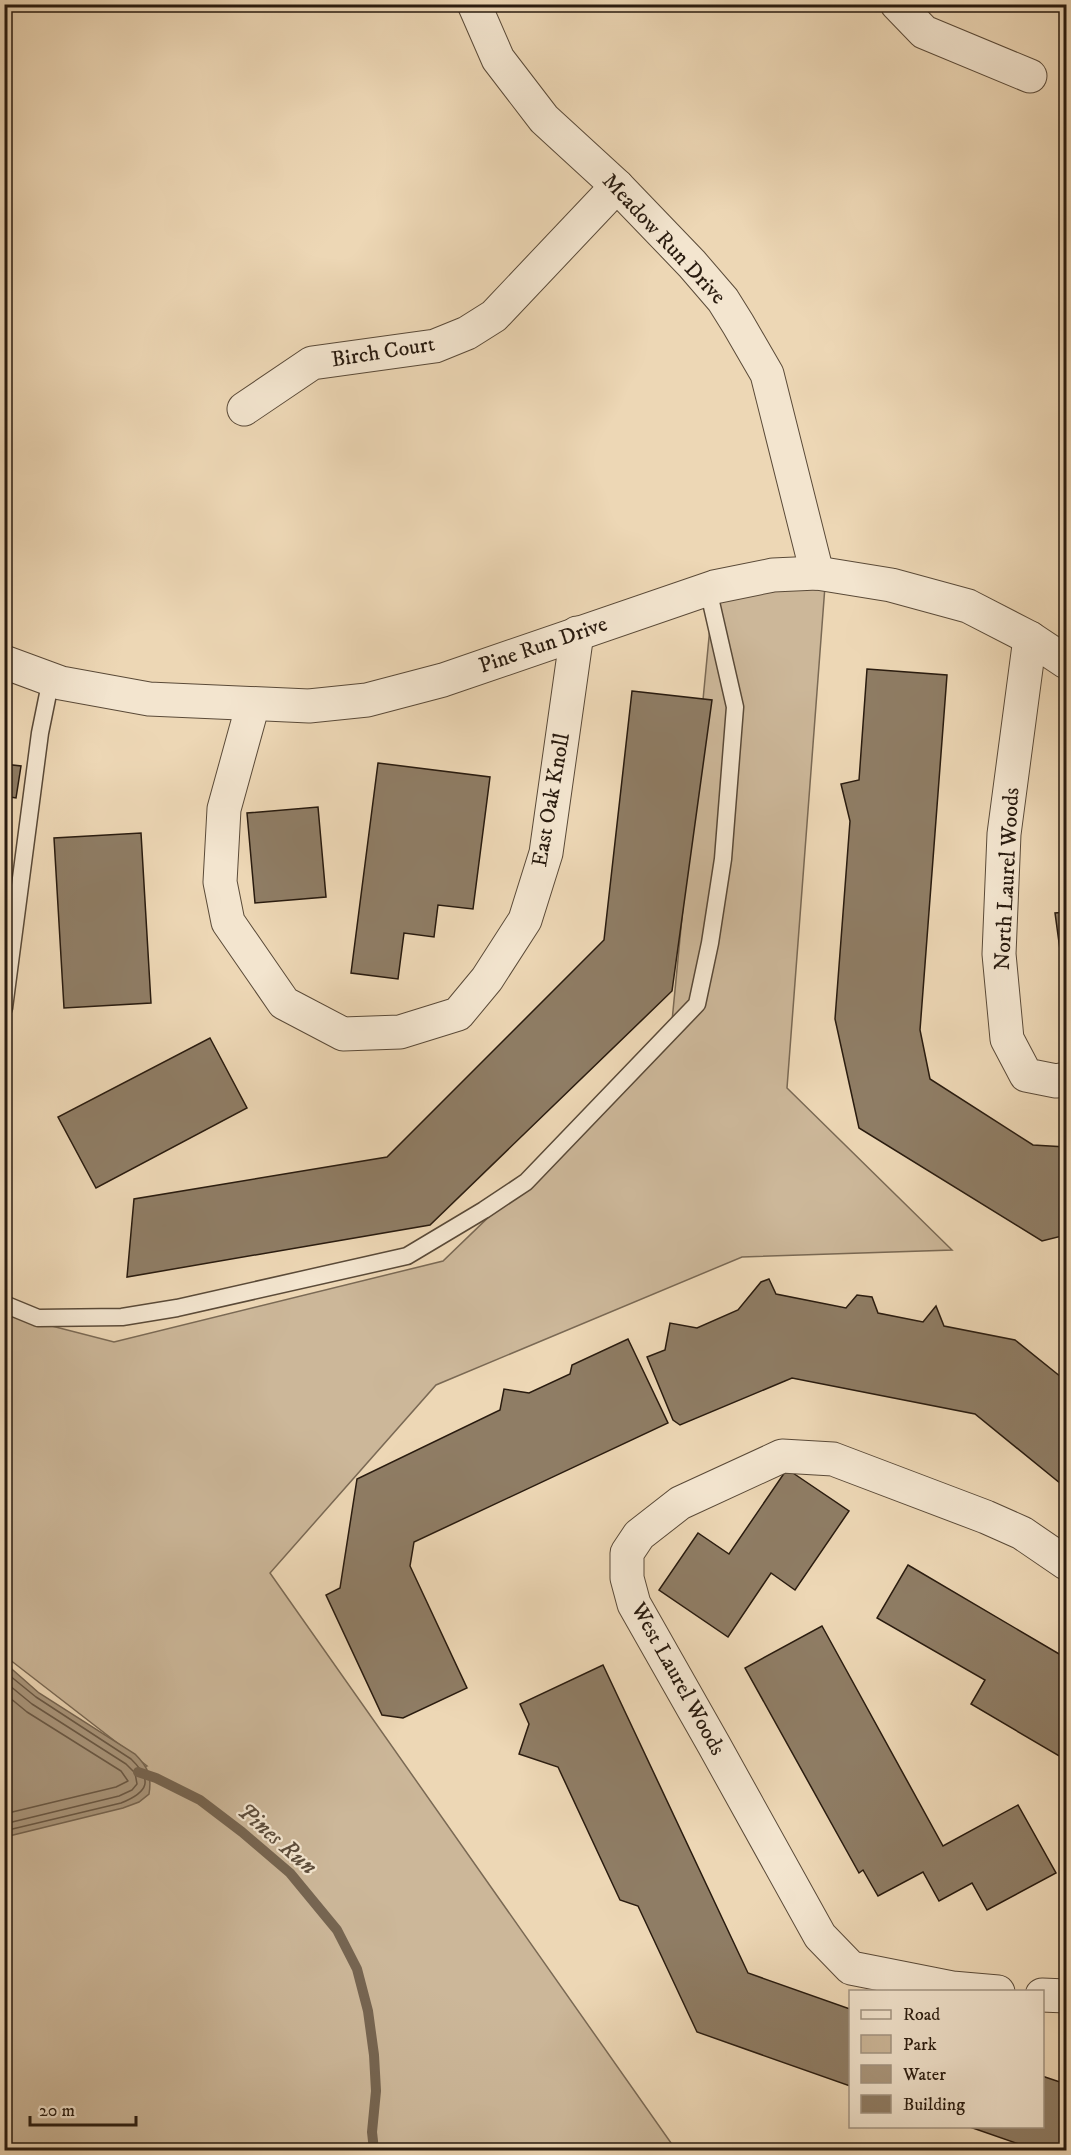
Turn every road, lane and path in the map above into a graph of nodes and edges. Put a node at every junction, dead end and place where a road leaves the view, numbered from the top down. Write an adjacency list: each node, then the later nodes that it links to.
1 (474, 4): 4 (street, Meadow Run Drive)
2 (897, 4): 3 (street)
3 (1030, 76)
4 (617, 186): 5 (street, Birch Court); 6 (street, Meadow Run Drive)
5 (244, 409)
6 (817, 573): 7 (street, Pine Run Drive); 9 (street, Pine Run Drive)
7 (708, 589): 8 (street, Pine Run Drive); 16 (lane)
8 (577, 633): 13 (street, Pine Run Drive); 13 (street, East Oak Knoll)
9 (1030, 639): 11 (street, Pine Run Drive); 15 (street, North Laurel Woods)
10 (4, 662): 12 (street, Pine Run Drive)
11 (1066, 662)
12 (51, 679): 13 (street, Pine Run Drive); 14 (lane)
13 (253, 704)
14 (4, 1008)
15 (1066, 1078)
16 (4, 1304)
17 (1066, 1563): 18 (street, West Laurel Woods)
18 (975, 1990)
19 (1044, 1995): 20 (street)
20 (1066, 1996)

